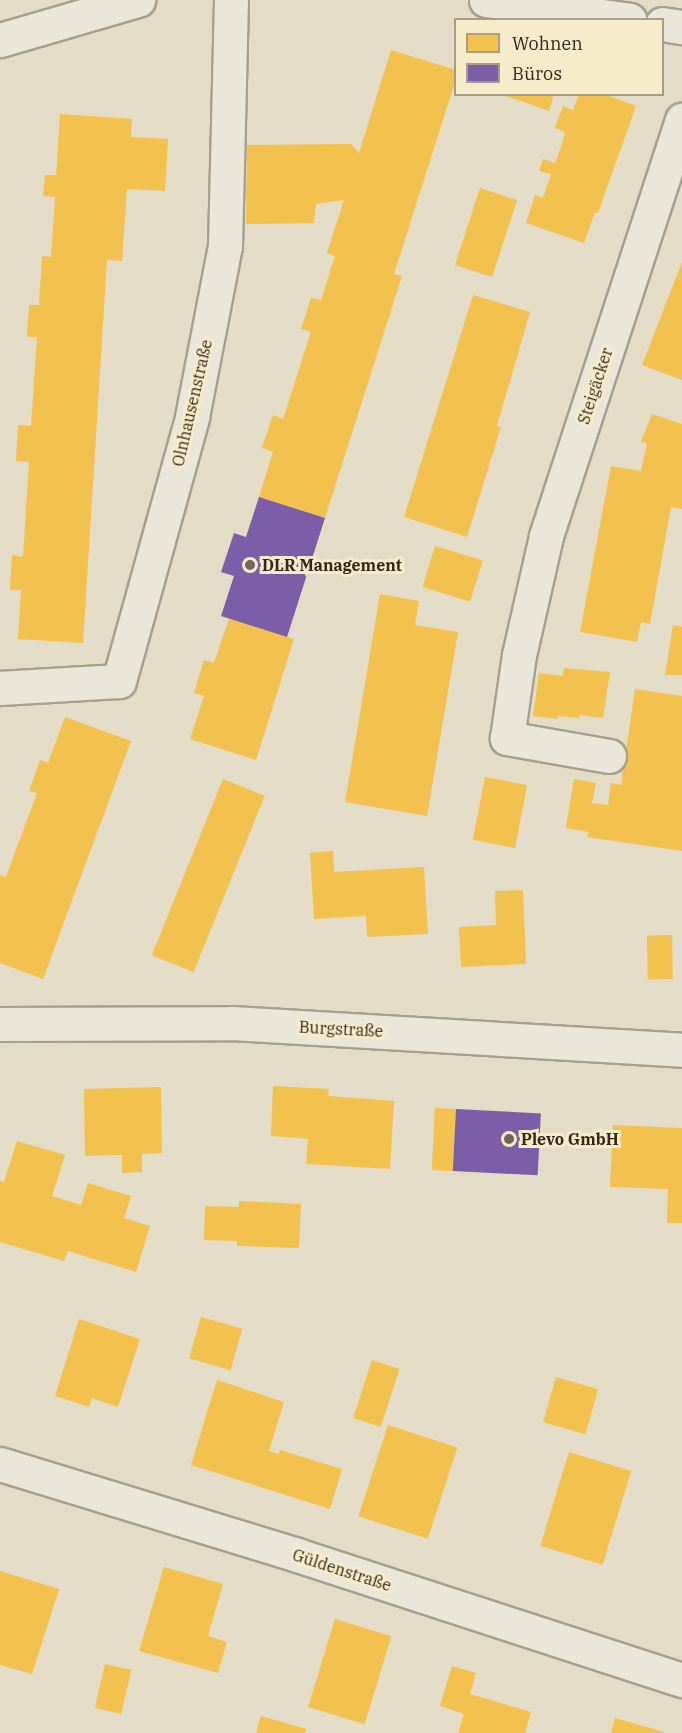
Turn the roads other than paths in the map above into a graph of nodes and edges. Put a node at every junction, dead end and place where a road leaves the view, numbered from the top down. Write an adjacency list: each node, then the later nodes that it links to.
1 (138, 0): 7 (street)
2 (231, 0): 9 (street, Olnhausenstraße)
3 (486, 0): 4 (street)
4 (616, 18)
5 (664, 24): 6 (street)
6 (682, 27)
7 (0, 40)
8 (682, 120): 10 (street, Steigäcker)
9 (0, 688)
10 (609, 756)
11 (0, 1024): 12 (street, Burgstraße)
12 (682, 1050)
13 (0, 1464): 14 (street, Güldenstraße)
14 (682, 1680)

